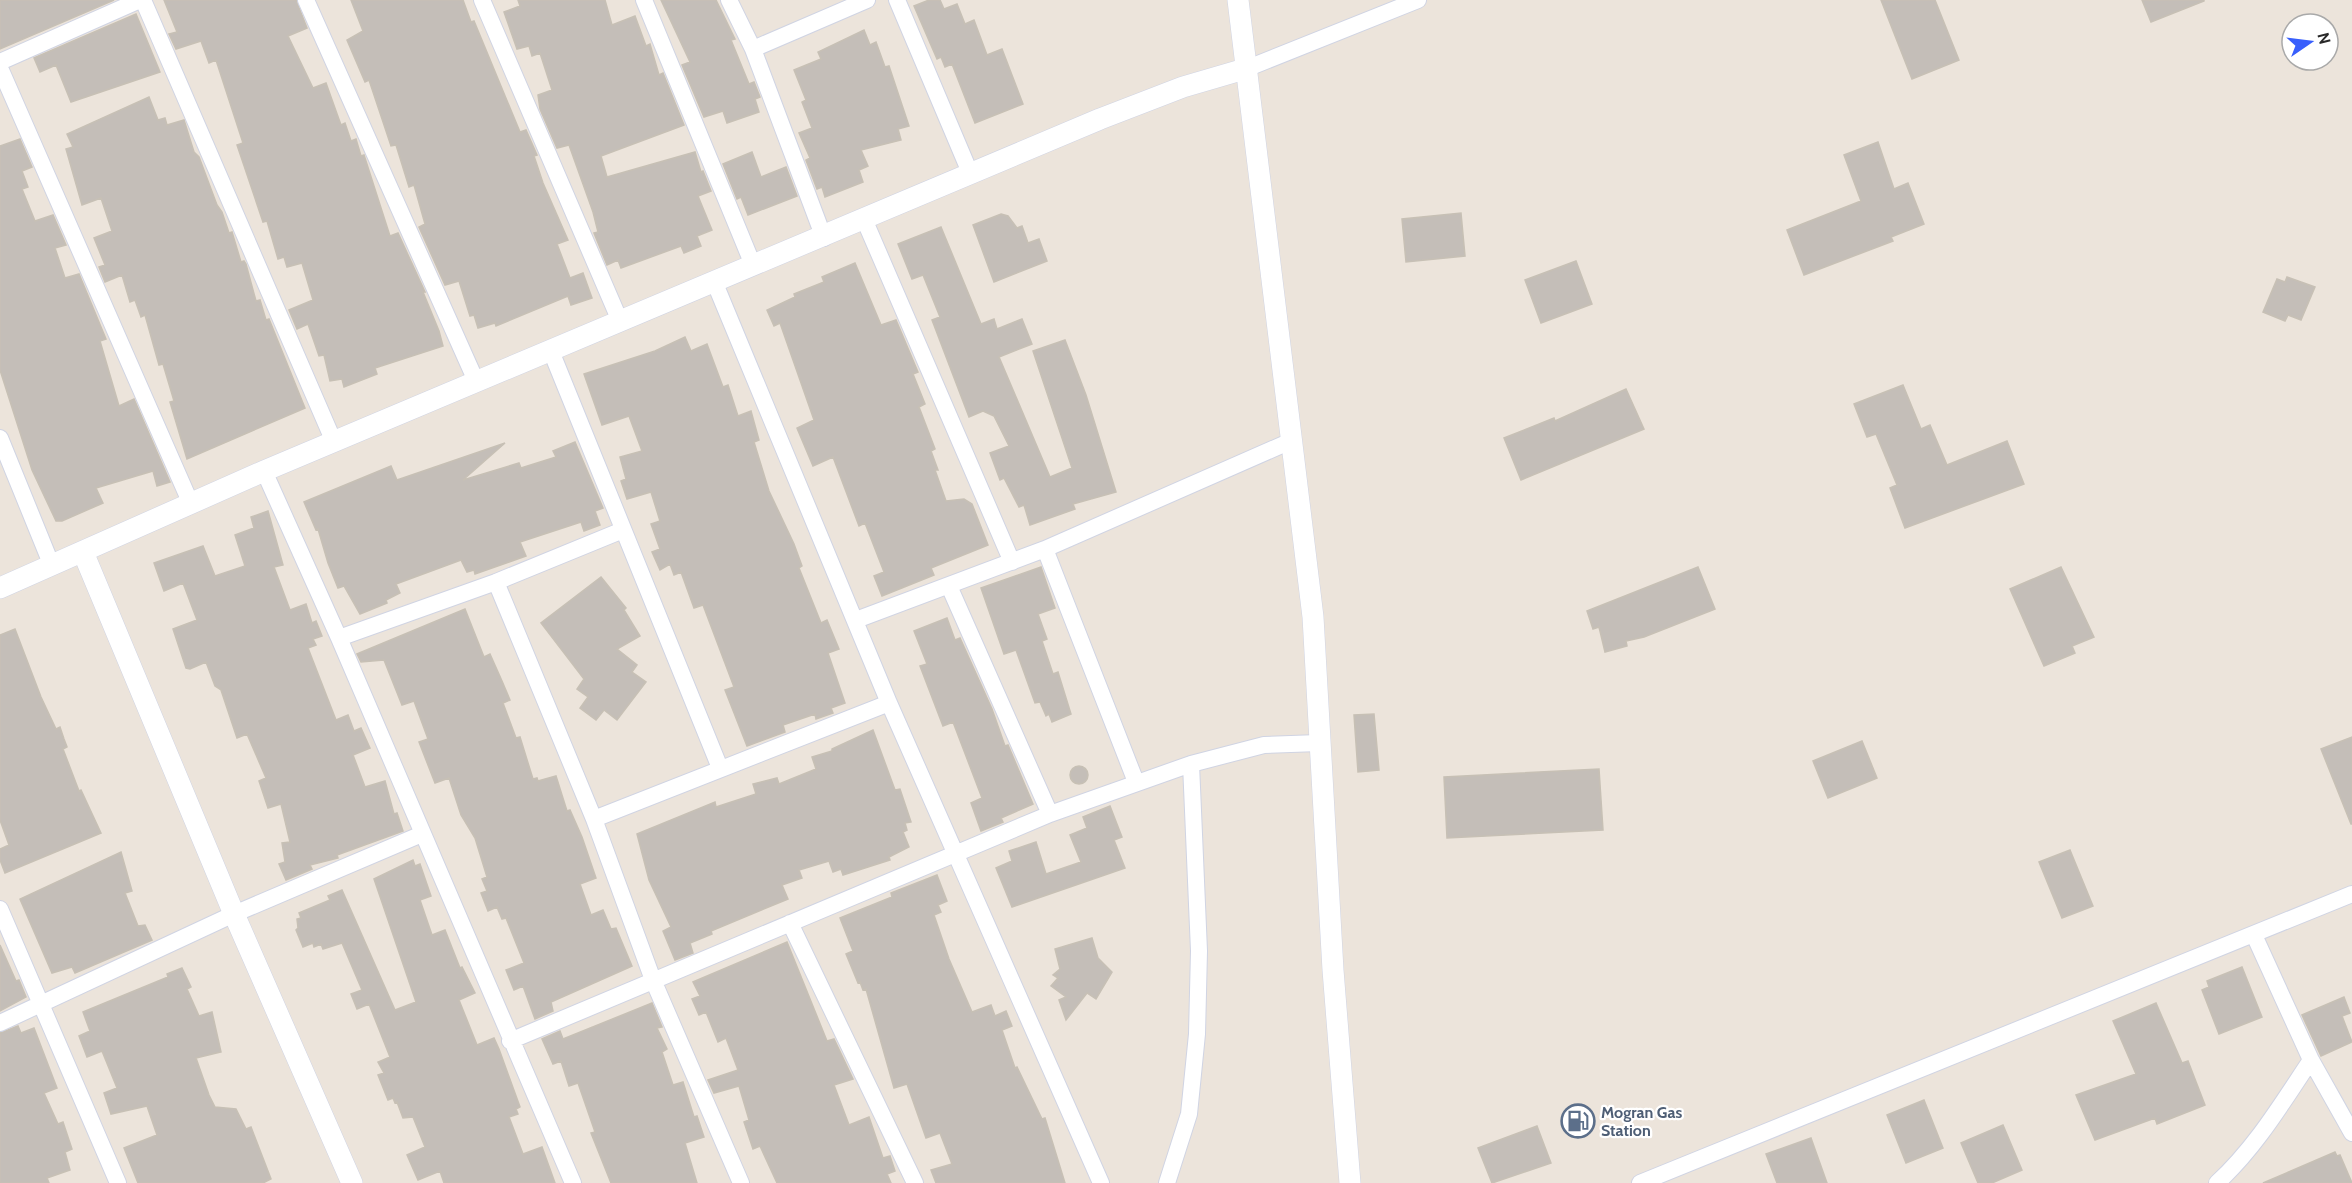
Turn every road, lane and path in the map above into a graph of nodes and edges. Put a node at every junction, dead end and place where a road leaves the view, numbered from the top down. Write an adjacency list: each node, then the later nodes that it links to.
1 (141, 0): 11 (street); 23 (street)
2 (306, 0): 21 (street)
3 (482, 0): 19 (street)
4 (644, 0): 17 (street)
5 (729, 0): 10 (street)
6 (867, 0): 10 (street)
7 (897, 0): 14 (street)
8 (1238, 0): 13 (street)
9 (1408, 2): 13 (street)
10 (753, 48): 16 (street)
11 (0, 62)
12 (0, 68): 26 (street)
13 (1248, 68): 14 (street); 24 (street)
14 (971, 175): 15 (street)
15 (864, 219): 16 (street); 30 (street)
16 (824, 238): 17 (street)
17 (753, 265): 18 (street)
18 (714, 281): 19 (street); 35 (street)
19 (620, 321): 20 (street)
20 (551, 351): 21 (street); 27 (street)
21 (476, 381): 23 (street)
22 (0, 438): 31 (street)
23 (334, 441): 25 (street)
24 (1291, 441): 28 (street); 38 (street)
25 (264, 471): 26 (street); 36 (street)
26 (191, 504): 29 (street)
27 (623, 530): 32 (street); 40 (street)
28 (1045, 549): 30 (street); 41 (street)
29 (83, 552): 31 (street); 48 (street)
30 (1012, 562): 33 (street)
31 (52, 566): 34 (street)
32 (496, 582): 36 (street); 43 (street)
33 (950, 585): 35 (street); 42 (street)
34 (0, 588)
35 (856, 620): 37 (street)
36 (339, 638): 44 (street)
37 (889, 703): 40 (street); 45 (street)
38 (1319, 743): 39 (street); 65 (street)
39 (1191, 764): 41 (street); 64 (street)
40 (720, 768): 43 (street)
41 (1136, 782): 42 (street)
42 (1050, 814): 45 (street)
43 (594, 819): 51 (street)
44 (422, 834): 48 (street); 54 (street)
45 (956, 855): 49 (street); 63 (street)
46 (2352, 894): 50 (street)
47 (0, 909): 52 (street)
48 (234, 914): 52 (street); 59 (street)
49 (790, 923): 51 (street); 62 (street)
50 (2254, 935): 55 (street); 57 (street)
51 (653, 980): 54 (street); 61 (street)
52 (42, 1004): 53 (street); 58 (street)
53 (0, 1023)
54 (510, 1041): 60 (street)
55 (2311, 1060): 56 (street); 68 (street)
56 (2352, 1133)
57 (1683, 1165): 66 (street); 67 (street)
58 (118, 1183)
59 (352, 1183)
60 (573, 1183)
61 (741, 1183)
62 (915, 1183)
63 (1101, 1183)
64 (1167, 1183)
65 (1350, 1183)
66 (1640, 1183)
67 (1685, 1183)
68 (2217, 1183)

